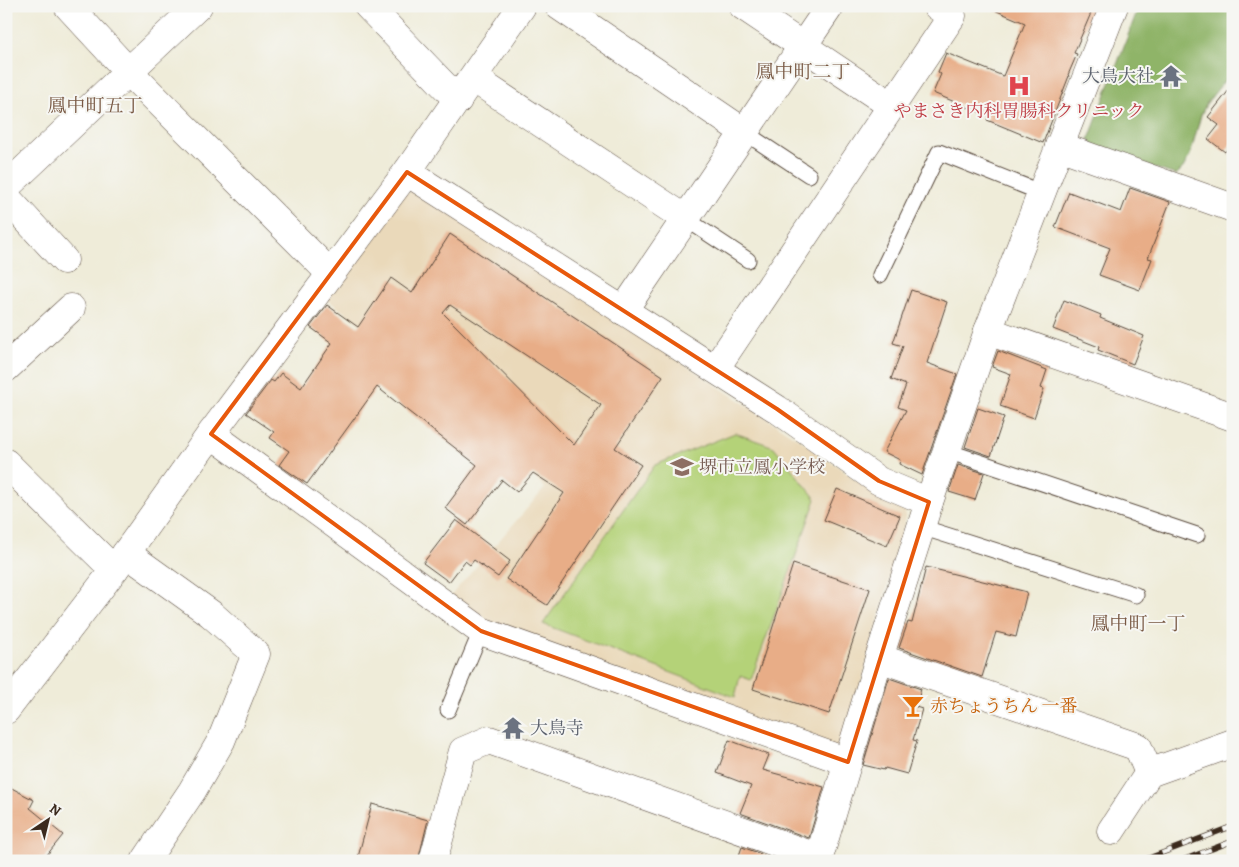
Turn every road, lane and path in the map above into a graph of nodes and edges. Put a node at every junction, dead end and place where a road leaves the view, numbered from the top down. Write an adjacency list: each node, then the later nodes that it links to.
1 (68, 6): 11 (street)
2 (198, 6): 11 (street)
3 (368, 6): 13 (street)
4 (522, 6): 12 (street)
5 (558, 6): 15 (street)
6 (743, 6): 10 (street)
7 (830, 6): 10 (street)
8 (937, 6): 14 (street)
9 (1114, 6): 16 (street)
10 (803, 46): 14 (street); 15 (street)
11 (129, 72): 19 (street); 26 (street)
12 (473, 78): 13 (street); 23 (street)
13 (458, 100): 17 (street)
14 (892, 106): 32 (street)
15 (744, 132): 18 (lane); 23 (street)
16 (1059, 146): 20 (street); 22 (street)
17 (407, 172): 26 (street); 29 (street)
18 (809, 175)
19 (6, 187)
20 (1042, 193): 27 (lane); 30 (street)
21 (6, 197): 24 (street)
22 (1233, 208)
23 (686, 219): 25 (lane); 29 (street)
24 (64, 260)
25 (748, 260)
26 (330, 273): 34 (street)
27 (880, 275)
28 (71, 308): 31 (street)
29 (623, 311): 32 (street)
30 (988, 331): 33 (street); 35 (street)
31 (6, 368)
32 (715, 369): 37 (street)
33 (1233, 417)
34 (211, 434): 39 (street); 41 (street)
35 (947, 451): 37 (street); 38 (lane)
36 (6, 463): 39 (street)
37 (925, 514): 40 (lane); 42 (street)
38 (1197, 535)
39 (120, 562): 43 (street); 50 (street)
40 (1136, 595)
41 (481, 631): 44 (lane); 46 (street)
42 (879, 658): 46 (street); 47 (street)
43 (6, 710)
44 (448, 710)
45 (1233, 743): 47 (street)
46 (848, 762): 49 (street)
47 (1149, 773): 48 (street)
48 (1112, 832)
49 (819, 860): 51 (street)
50 (145, 861)
51 (433, 861)

